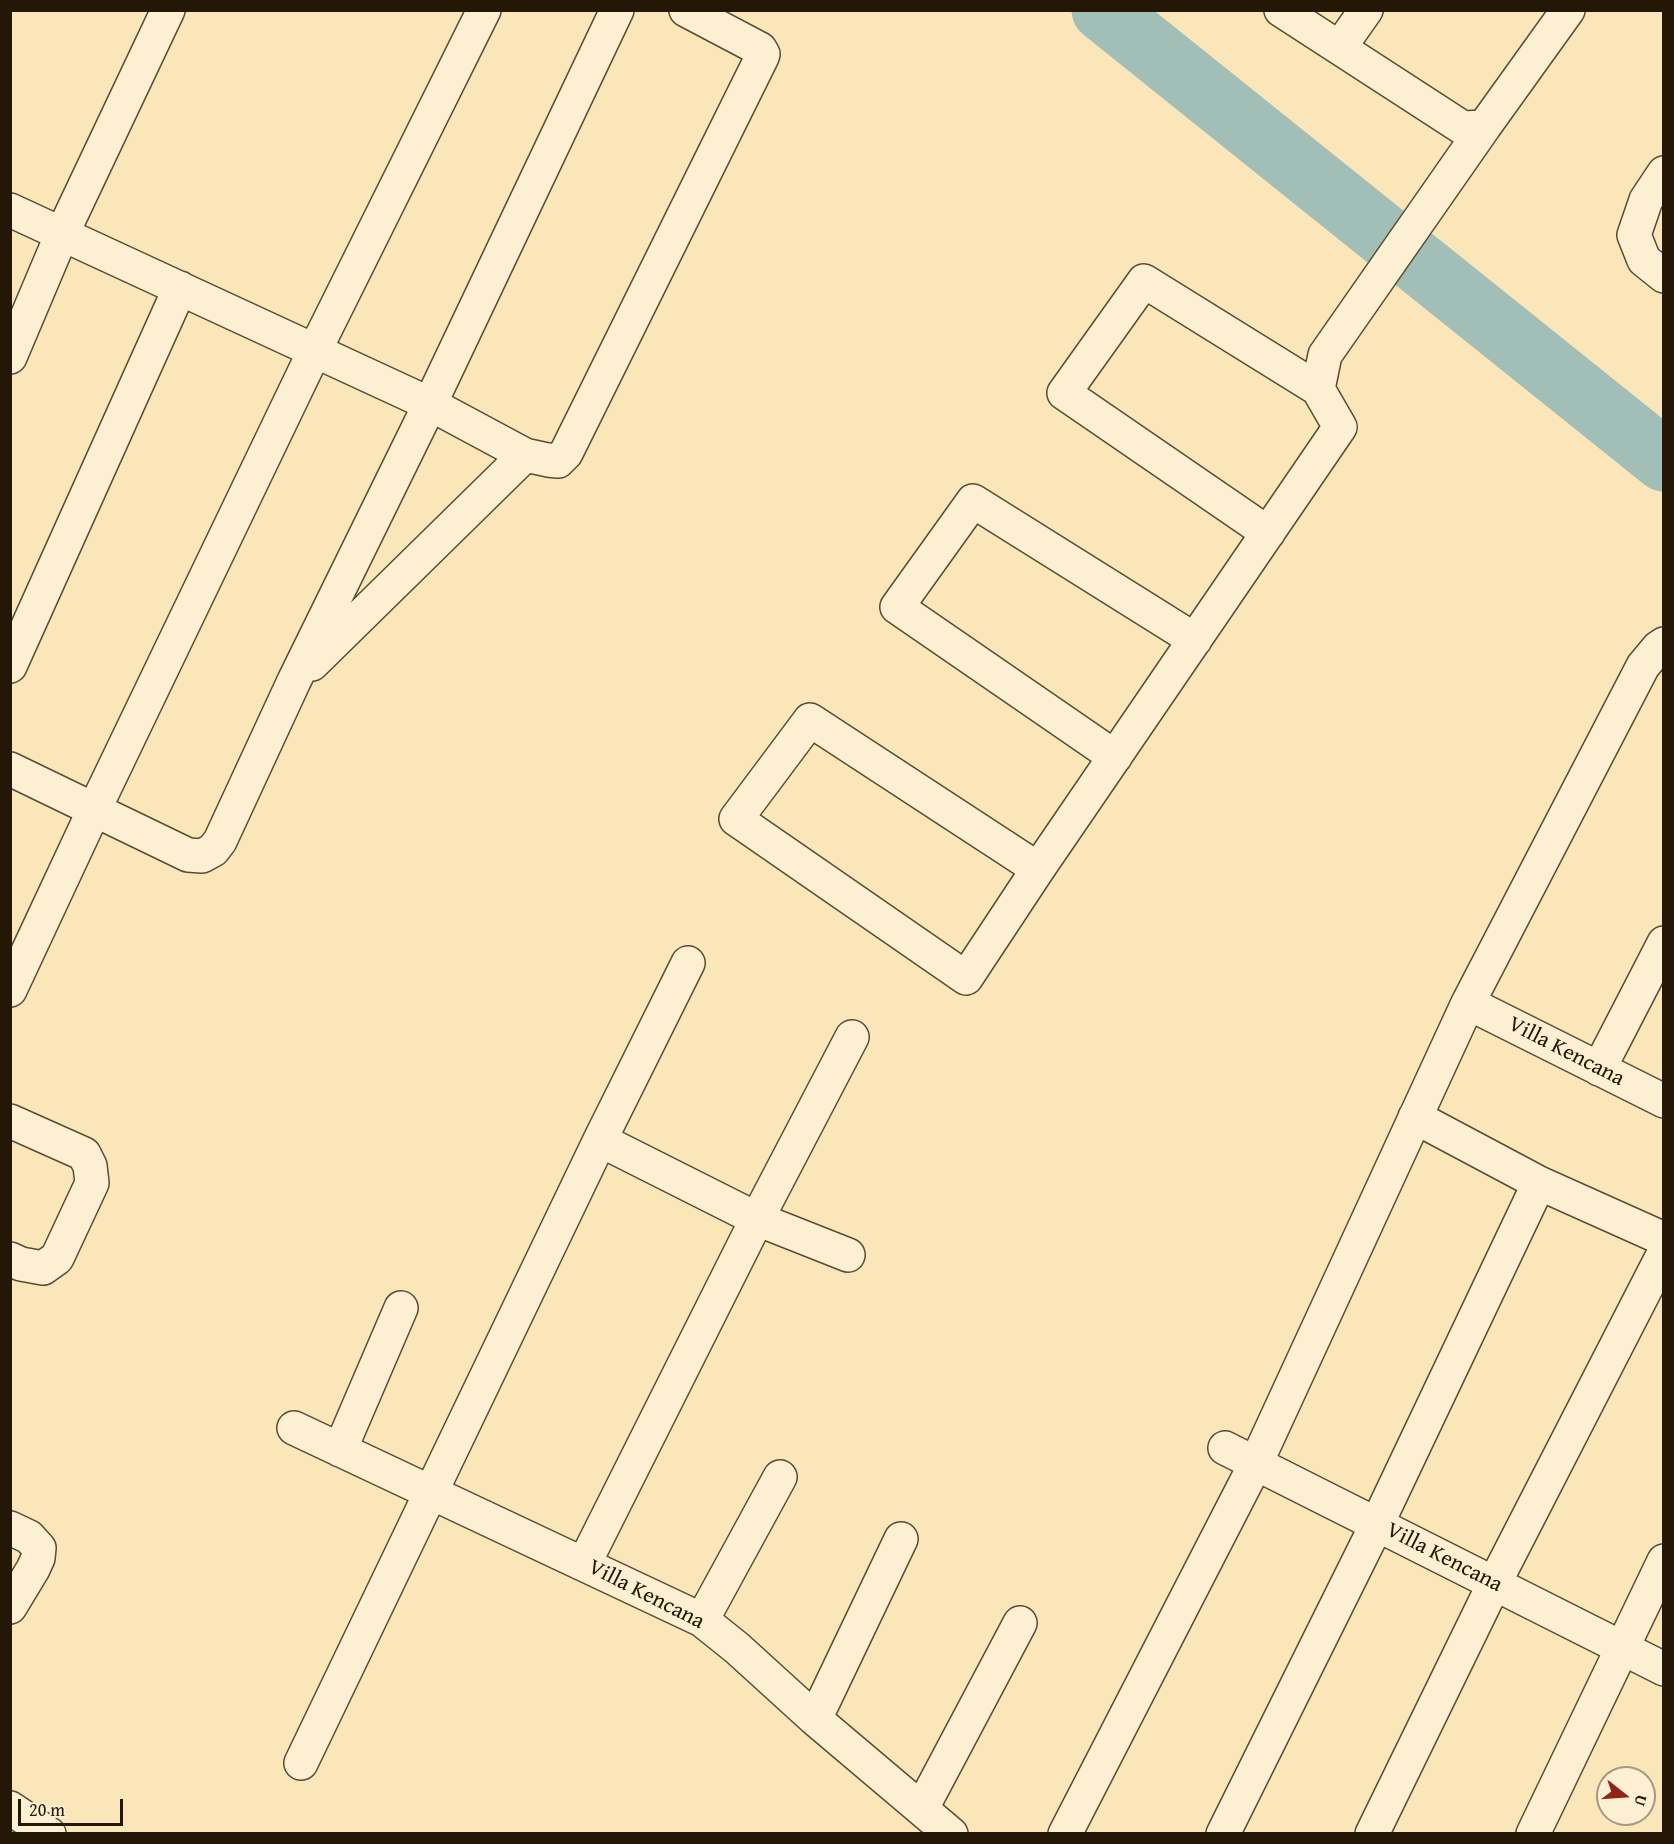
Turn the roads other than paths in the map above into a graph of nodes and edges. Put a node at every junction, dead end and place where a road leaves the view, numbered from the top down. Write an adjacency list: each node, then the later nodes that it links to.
1 (168, 10): 12 (street)
2 (484, 10): 15 (street)
3 (617, 10): 18 (street)
4 (686, 10): 19 (street)
5 (1281, 10): 8 (street)
6 (1366, 10): 8 (street)
7 (1568, 10): 9 (street)
8 (1340, 47): 9 (street)
9 (1484, 127): 17 (street)
10 (1664, 173): 13 (street)
11 (10, 210): 12 (street)
12 (62, 234): 14 (street); 16 (street)
13 (1664, 276)
14 (180, 288): 15 (street); 23 (street)
15 (315, 350): 18 (street); 27 (street)
16 (10, 357)
17 (1318, 389): 20 (street); 20 (street)
18 (430, 404): 19 (street); 24 (street)
19 (525, 455): 24 (street)
20 (1268, 533): 21 (street)
21 (1195, 640): 25 (street); 25 (street)
22 (1664, 644): 32 (street)
23 (10, 666)
24 (294, 681): 27 (street)
25 (1115, 757): 28 (street)
26 (10, 769): 27 (street)
27 (95, 808): 31 (street)
28 (1038, 869): 28 (street)
29 (1664, 944): 34 (street)
30 (688, 963): 38 (street)
31 (10, 990)
32 (1468, 1003): 34 (street, Villa Kencana); 36 (street)
33 (852, 1037): 40 (street)
34 (1599, 1069): 35 (street, Villa Kencana)
35 (1664, 1101)
36 (1415, 1117): 39 (street); 49 (street)
37 (10, 1121): 44 (street)
38 (600, 1140): 40 (street); 51 (street)
39 (1539, 1183): 41 (street); 52 (street)
40 (757, 1220): 43 (street); 56 (street)
41 (1664, 1239)
42 (1664, 1253): 57 (street)
43 (848, 1255)
44 (10, 1259)
45 (401, 1308): 48 (street)
46 (294, 1428): 48 (street, Villa Kencana)
47 (1225, 1448): 49 (street, Villa Kencana)
48 (340, 1450): 51 (street, Villa Kencana)
49 (1256, 1463): 52 (street, Villa Kencana); 69 (street)
50 (780, 1477): 59 (street)
51 (431, 1494): 56 (street, Villa Kencana); 64 (street)
52 (1377, 1524): 57 (street, Villa Kencana); 70 (street)
53 (10, 1528): 58 (street)
54 (901, 1539): 63 (street)
55 (1664, 1561): 61 (street)
56 (584, 1564): 59 (street, Villa Kencana)
57 (1494, 1584): 61 (street, Villa Kencana); 71 (street)
58 (10, 1607)
59 (702, 1620): 63 (street, Villa Kencana)
60 (1020, 1623): 66 (street)
61 (1621, 1648): 62 (street, Villa Kencana); 72 (street)
62 (1664, 1670)
63 (815, 1719): 66 (street, Villa Kencana)
64 (301, 1763)
65 (10, 1808): 67 (street)
66 (922, 1808): 68 (street, Villa Kencana)
67 (49, 1833)
68 (951, 1833)
69 (1065, 1833)
70 (1223, 1833)
71 (1372, 1833)
72 (1533, 1833)

